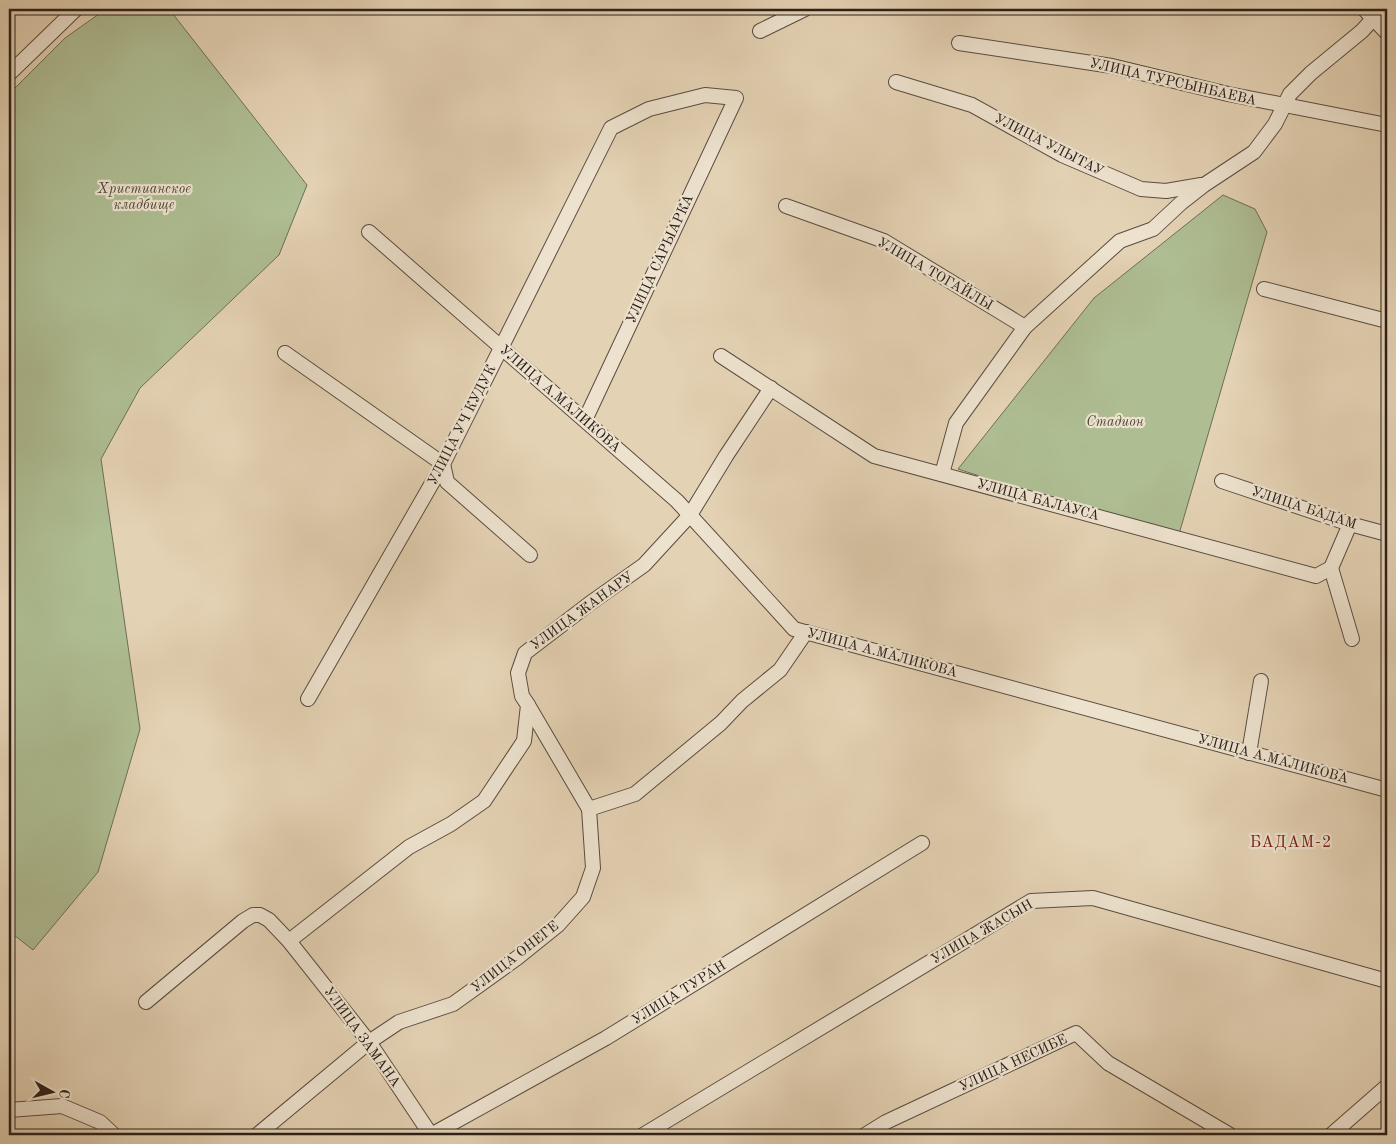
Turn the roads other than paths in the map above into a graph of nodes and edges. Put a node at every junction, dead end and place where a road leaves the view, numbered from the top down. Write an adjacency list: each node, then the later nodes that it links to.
1 (76, 9): 7 (street)
2 (805, 9): 4 (street)
3 (1373, 12): 5 (street); 10 (street)
4 (760, 31)
5 (1387, 33)
6 (959, 43): 10 (street, УЛИЦА ТУРСЫНБАЕВА)
7 (9, 74)
8 (896, 82): 12 (street, УЛИЦА УЛЫТАУ)
9 (736, 98): 18 (street, УЛИЦА УЧ КУДУК); 22 (street, УЛИЦА САРЫАРКА)
10 (1284, 106): 11 (street, УЛИЦА ТУРСЫНБАЕВА); 12 (street)
11 (1387, 125)
12 (1204, 185): 17 (street)
13 (786, 206): 17 (street, УЛИЦА ТОГАЙЛЫ)
14 (368, 232): 18 (street, УЛИЦА А.МАЛИКОВА)
15 (1264, 290): 16 (street)
16 (1387, 321)
17 (1025, 327): 24 (street)
18 (502, 348): 22 (street, УЛИЦА А.МАЛИКОВА); 23 (street, УЛИЦА УЧ КУДУК)
19 (284, 353): 23 (street)
20 (721, 356): 21 (street, УЛИЦА БАЛАУСА)
21 (771, 388): 24 (street, УЛИЦА БАЛАУСА); 26 (street, УЛИЦА ЖАНАРУ)
22 (584, 420): 26 (street, УЛИЦА А.МАЛИКОВА)
23 (443, 464): 29 (street); 34 (street, УЛИЦА УЧ КУДУК)
24 (942, 474): 30 (street, УЛИЦА БАЛАУСА)
25 (1222, 481): 27 (street, УЛИЦА БАДАМ)
26 (690, 515): 31 (street, УЛИЦА А.МАЛИКОВА); 35 (street, УЛИЦА ЖАНАРУ)
27 (1350, 524): 28 (street, УЛИЦА БАДАМ); 30 (street)
28 (1387, 534)
29 (530, 554)
30 (1331, 568): 32 (street)
31 (806, 632): 36 (street, УЛИЦА А.МАЛИКОВА); 38 (street)
32 (1352, 639)
33 (1261, 681): 36 (street)
34 (308, 699)
35 (528, 705): 38 (street); 40 (street, УЛИЦА ЖАНАРУ)
36 (1249, 753): 37 (street, УЛИЦА А.МАЛИКОВА)
37 (1387, 790)
38 (590, 809): 43 (street, УЛИЦА ОНЕГЕ)
39 (922, 843): 48 (street, УЛИЦА ТУРАН)
40 (289, 941): 42 (street, УЛИЦА ЗАМАНА); 43 (street, УЛИЦА ЗАМАНА)
41 (1387, 981): 49 (street, УЛИЦА ЖАСЫН)
42 (146, 1002)
43 (369, 1042): 47 (street, УЛИЦА ОНЕГЕ); 48 (street, УЛИЦА ЗАМАНА)
44 (1387, 1086): 52 (street)
45 (9, 1110): 46 (street)
46 (114, 1135)
47 (257, 1135)
48 (431, 1135)
49 (644, 1135)
50 (865, 1135): 51 (street, УЛИЦА НЕСИБЕ)
51 (1230, 1135)
52 (1331, 1135)

